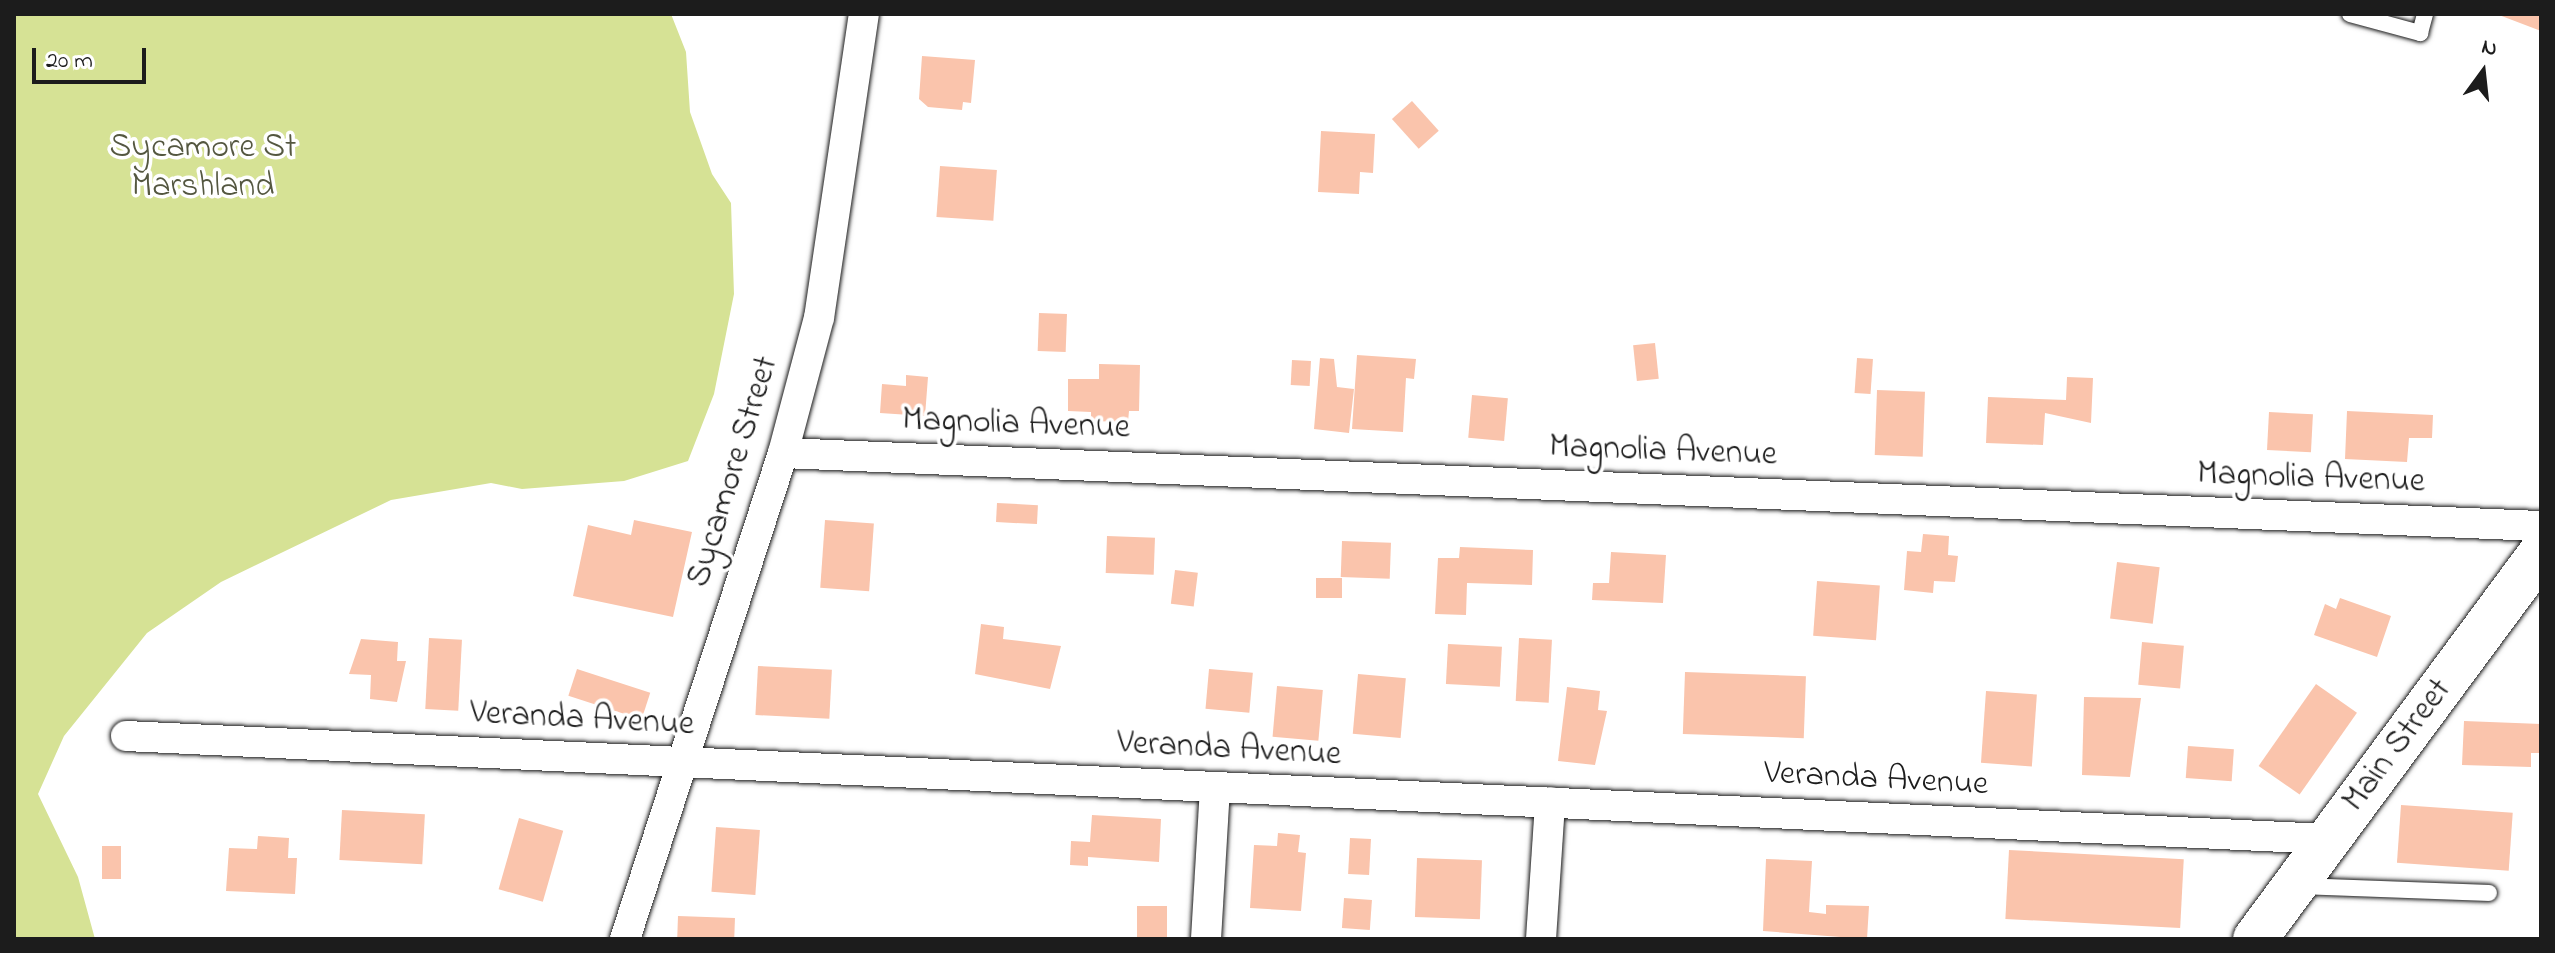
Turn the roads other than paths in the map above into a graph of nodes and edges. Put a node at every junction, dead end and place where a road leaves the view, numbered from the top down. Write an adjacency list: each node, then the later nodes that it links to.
1 (864, 14): 4 (street, Sycamore Street)
2 (2350, 14): 3 (lane)
3 (2425, 14)
4 (783, 453): 5 (street, Magnolia Avenue); 7 (street, Sycamore Street)
5 (2540, 551): 10 (main road, Main Street)
6 (126, 736): 7 (street, Veranda Avenue)
7 (682, 762): 8 (street, Veranda Avenue); 13 (street, Sycamore Street)
8 (1215, 787): 9 (street, Veranda Avenue); 14 (street)
9 (1550, 802): 10 (street, Veranda Avenue); 15 (street)
10 (2328, 839): 11 (main road, Main Street)
11 (2295, 886): 12 (lane); 16 (main road, Main Street)
12 (2489, 893)
13 (625, 939)
14 (1206, 939)
15 (1541, 939)
16 (2255, 939)

